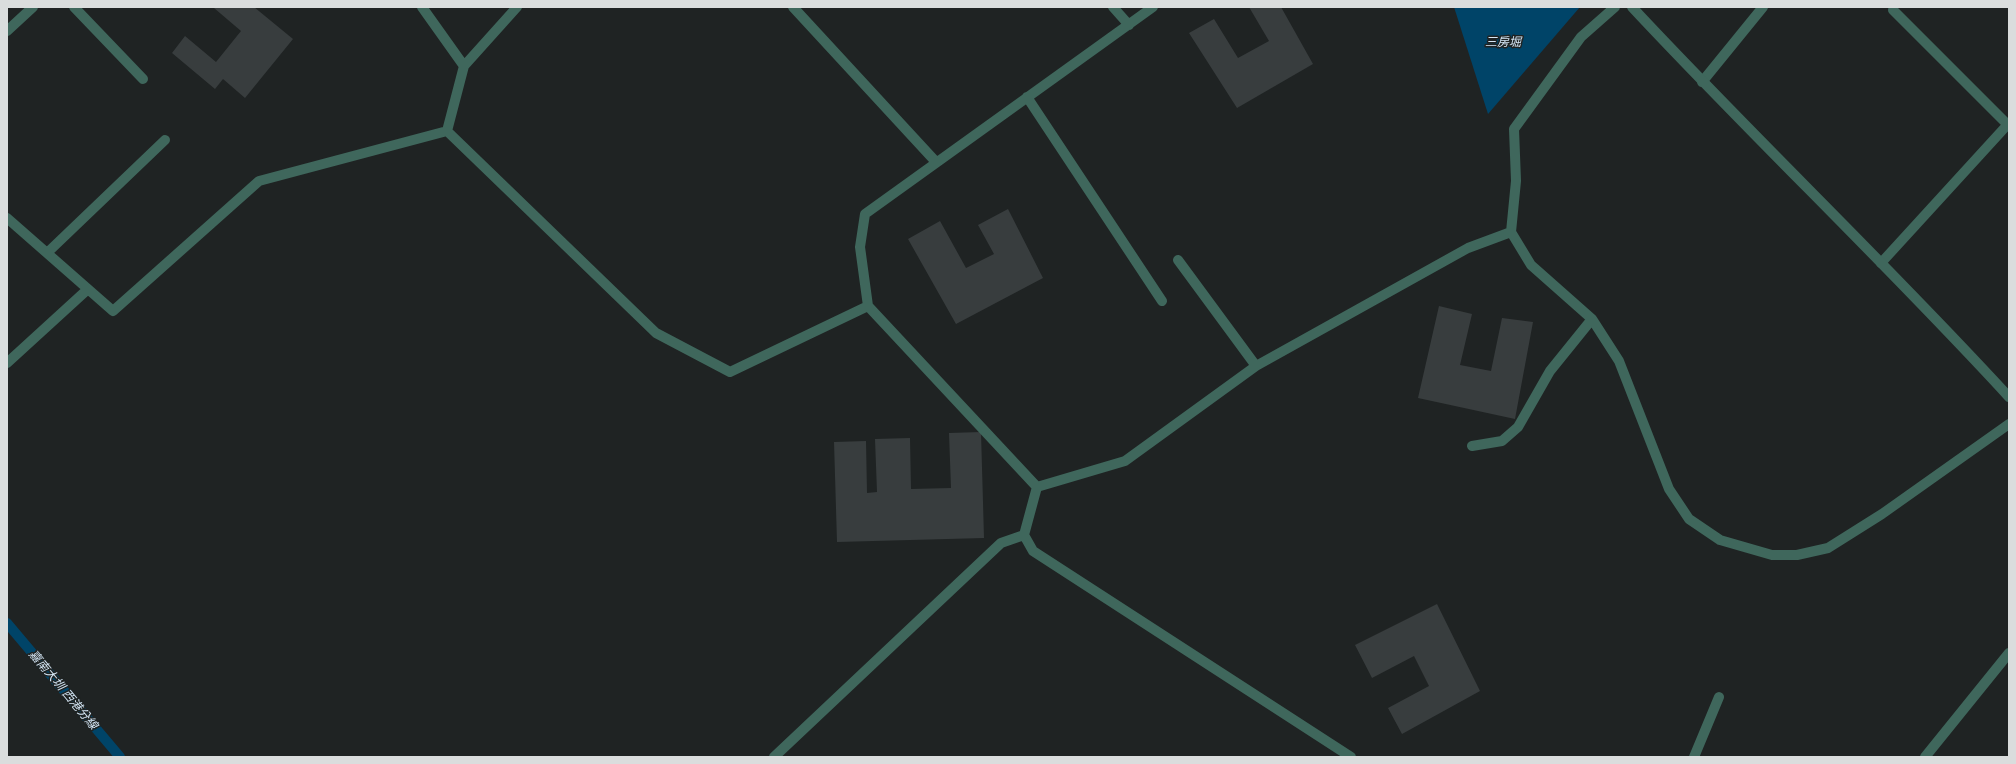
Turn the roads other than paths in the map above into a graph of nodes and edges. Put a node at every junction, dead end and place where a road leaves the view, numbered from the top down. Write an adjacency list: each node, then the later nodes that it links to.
1 (33, 7): 13 (street)
2 (74, 7): 15 (street)
3 (422, 7): 14 (street)
4 (517, 7): 14 (street)
5 (793, 7): 21 (street)
6 (1113, 7): 12 (street)
7 (1153, 7): 12 (street)
8 (1615, 7): 23 (street)
9 (1632, 7): 16 (street)
10 (1763, 7): 16 (street)
11 (1893, 10): 18 (street)
12 (1128, 25): 17 (street)
13 (7, 30)
14 (464, 66): 19 (street)
15 (143, 80)
16 (1702, 82): 26 (street)
17 (1027, 97): 21 (street); 28 (street)
18 (2008, 124): 26 (street)
19 (447, 131): 27 (street); 29 (street)
20 (165, 140): 24 (street)
21 (936, 162): 29 (street)
22 (7, 218): 24 (street)
23 (1511, 232): 30 (street); 32 (street)
24 (47, 253): 27 (street)
25 (1178, 260): 32 (street)
26 (1881, 263): 33 (street)
27 (88, 289): 31 (street)
28 (1162, 301)
29 (868, 306): 36 (street)
30 (1592, 319): 34 (street); 35 (street)
31 (7, 363)
32 (1256, 366): 36 (street)
33 (2009, 398)
34 (2009, 424)
35 (1472, 446)
36 (1037, 487): 37 (street)
37 (1024, 535): 40 (street); 41 (street)
38 (2009, 653): 43 (street)
39 (1719, 697): 42 (street)
40 (774, 757)
41 (1351, 757)
42 (1694, 757)
43 (1925, 757)

